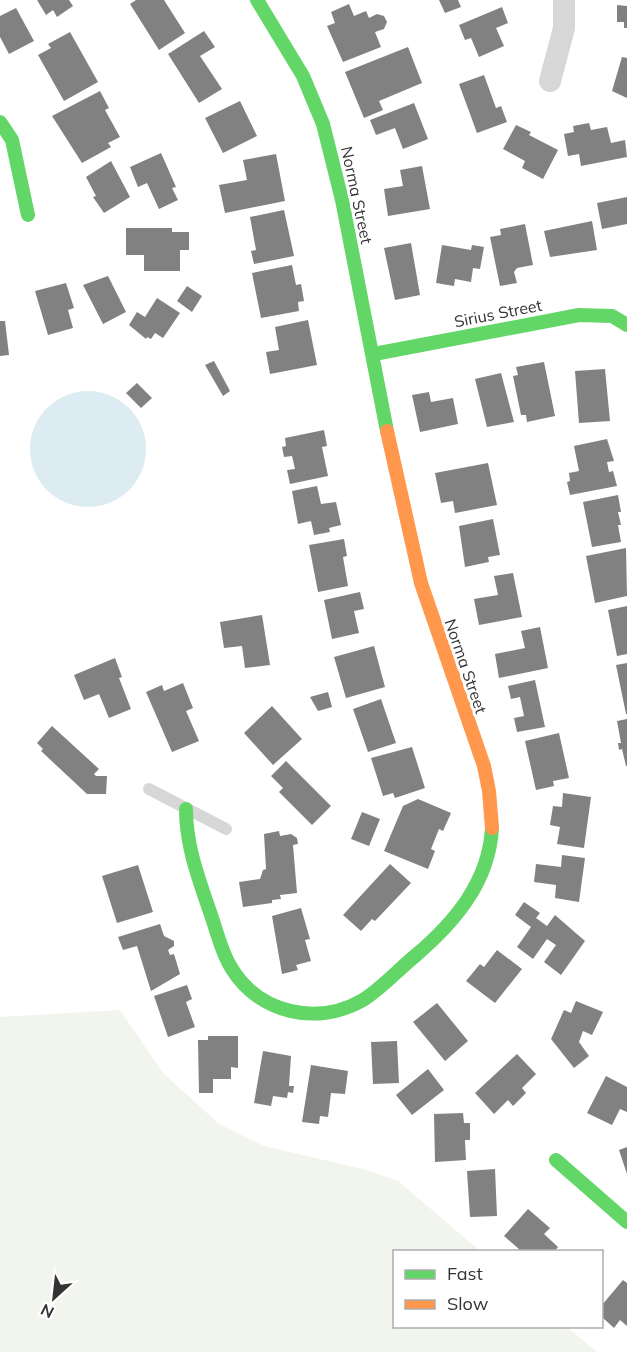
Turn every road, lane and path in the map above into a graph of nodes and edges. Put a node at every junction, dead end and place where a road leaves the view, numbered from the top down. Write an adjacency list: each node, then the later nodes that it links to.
1 (257, 0): 7 (street, Norma Street)
2 (564, 0): 3 (street)
3 (550, 81)
4 (0, 122): 5 (street)
5 (28, 215)
6 (627, 325): 7 (street, Sirius Street)
7 (374, 354): 9 (street, Norma Street)
8 (149, 789): 9 (lane)
9 (186, 809): 10 (lane)
10 (226, 829)
11 (556, 1160): 12 (street)
12 (627, 1222)

